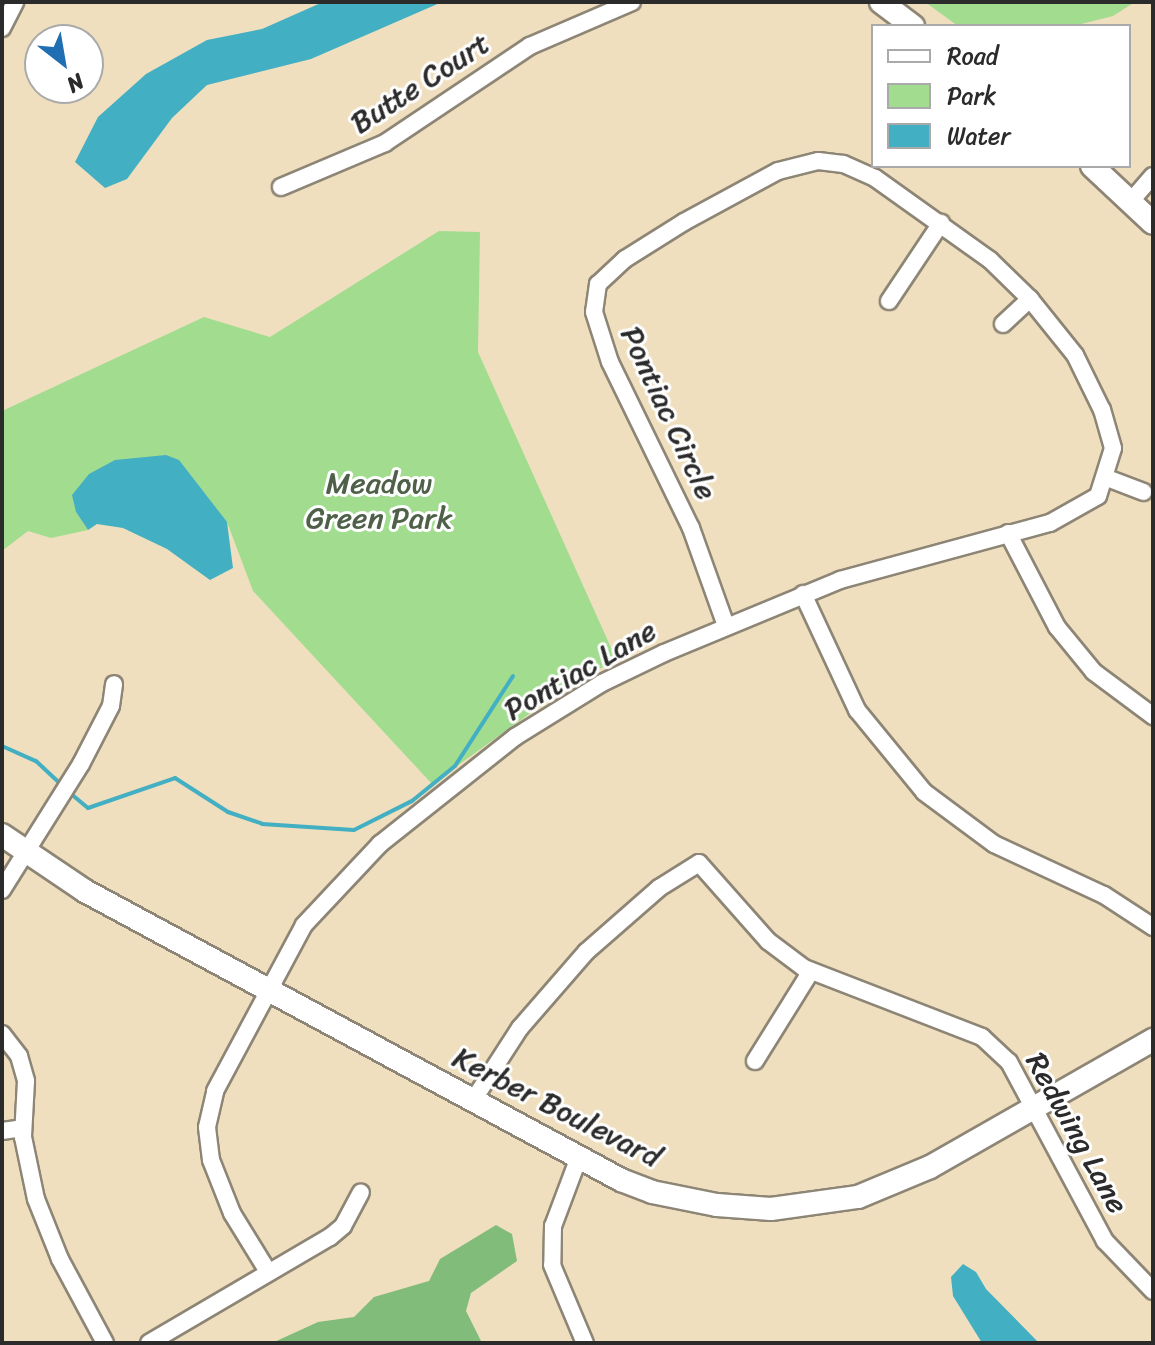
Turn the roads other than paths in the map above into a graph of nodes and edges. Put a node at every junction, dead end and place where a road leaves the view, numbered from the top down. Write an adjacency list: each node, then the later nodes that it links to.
1 (15, 2): 5 (street)
2 (632, 2): 8 (street, Butte Court)
3 (881, 2): 4 (street)
4 (910, 24)
5 (2, 28)
6 (1094, 168): 9 (street)
7 (1153, 176): 9 (street)
8 (281, 187)
9 (1131, 201): 11 (street)
10 (941, 223): 12 (street, Pontiac Circle); 13 (street); 19 (street, Pontiac Circle)
11 (1153, 223)
12 (1030, 299): 14 (street); 15 (street, Pontiac Circle)
13 (889, 301)
14 (1003, 324)
15 (1107, 478): 16 (street); 17 (street)
16 (1143, 492)
17 (1008, 533): 18 (street, Pontiac Lane); 21 (street)
18 (803, 594): 19 (street, Pontiac Lane); 25 (street)
19 (726, 626): 27 (street, Pontiac Lane)
20 (114, 684): 23 (street)
21 (1153, 716)
22 (2, 835): 23 (street, Kerber Boulevard)
23 (25, 852): 24 (street); 27 (street, Kerber Boulevard)
24 (2, 890)
25 (1153, 927)
26 (811, 971): 30 (street); 31 (street, Redwing Lane); 32 (street, Redwing Lane)
27 (268, 989): 31 (street, Kerber Boulevard); 37 (street, Pontiac Lane)
28 (2, 1034): 33 (street)
29 (1153, 1040): 32 (street, Kerber Boulevard)
30 (755, 1061)
31 (474, 1099): 35 (street, Kerber Boulevard)
32 (1034, 1107): 35 (street, Kerber Boulevard); 38 (street, Redwing Lane)
33 (23, 1128): 34 (street); 39 (street)
34 (2, 1131)
35 (579, 1157): 41 (street)
36 (361, 1192): 37 (street)
37 (267, 1270): 40 (street)
38 (1153, 1291)
39 (105, 1343)
40 (149, 1343)
41 (585, 1343)

